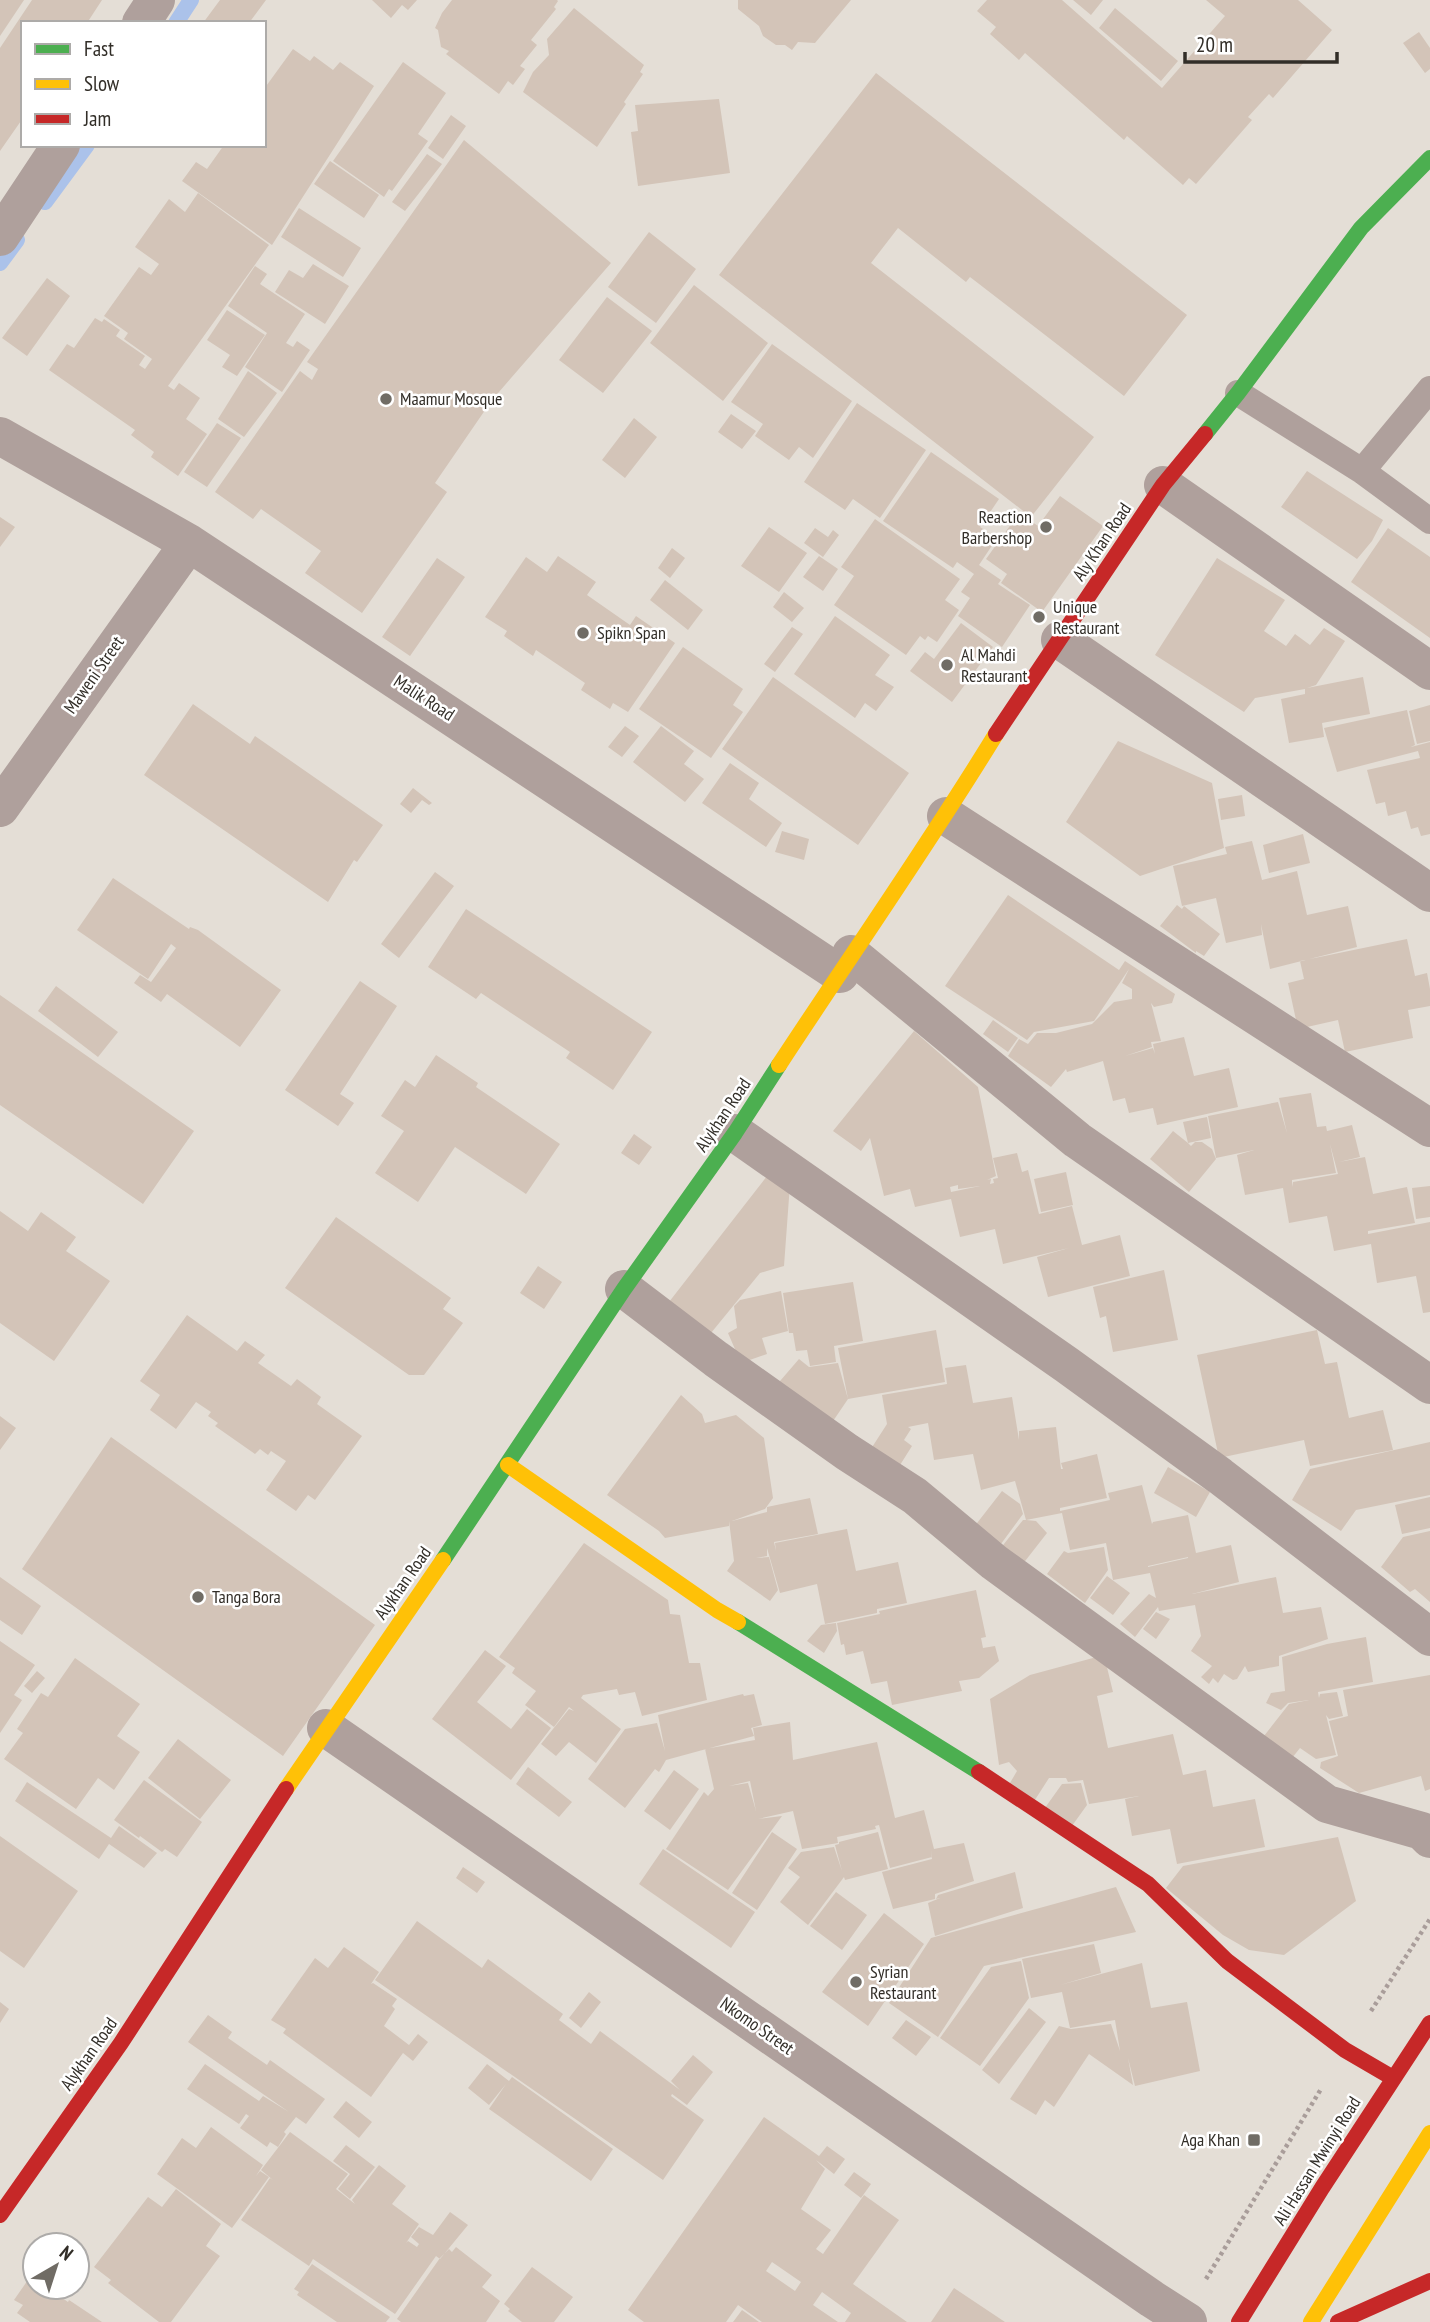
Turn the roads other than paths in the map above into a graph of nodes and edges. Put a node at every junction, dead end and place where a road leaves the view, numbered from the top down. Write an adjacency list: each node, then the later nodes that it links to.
1 (156, 0): 2 (street)
2 (142, 21)
3 (60, 147): 5 (street)
4 (1430, 158): 7 (main road, Aly Khan Road)
5 (0, 237)
6 (1430, 389): 9 (lane)
7 (1238, 393): 9 (lane); 10 (main road, Aly Khan Road)
8 (0, 436): 12 (street, Malik Road)
9 (1362, 471): 11 (lane)
10 (1163, 485): 13 (main road, Aly Khan Road); 14 (street)
11 (1430, 521)
12 (189, 543): 15 (street, Maweni Street); 18 (street, Malik Road)
13 (1060, 640): 16 (main road, Aly Khan Road); 17 (street)
14 (1430, 671)
15 (0, 808)
16 (946, 817): 18 (main road, Aly Khan Road); 19 (street)
17 (1430, 893)
18 (846, 964): 20 (main road, Alykhan Road); 22 (street, Malik Road)
19 (1430, 1128)
20 (735, 1133): 21 (main road, Alykhan Road); 24 (street)
21 (624, 1289): 23 (main road, Alykhan Road); 26 (street)
22 (1430, 1385)
23 (508, 1465): 25 (main road, Alykhan Road); 28 (main road)
24 (1430, 1637)
25 (326, 1728): 30 (main road, Alykhan Road); 32 (street, Nkomo Street)
26 (1430, 1839)
27 (1430, 2023): 28 (main road, Ali Hassan Mwinyi Road)
28 (1393, 2078): 33 (main road, Ali Hassan Mwinyi Road)
29 (1430, 2133): 34 (main road)
30 (0, 2215)
31 (1430, 2281): 35 (main road)
32 (1185, 2321)
33 (1240, 2322)
34 (1311, 2322)
35 (1338, 2322)

